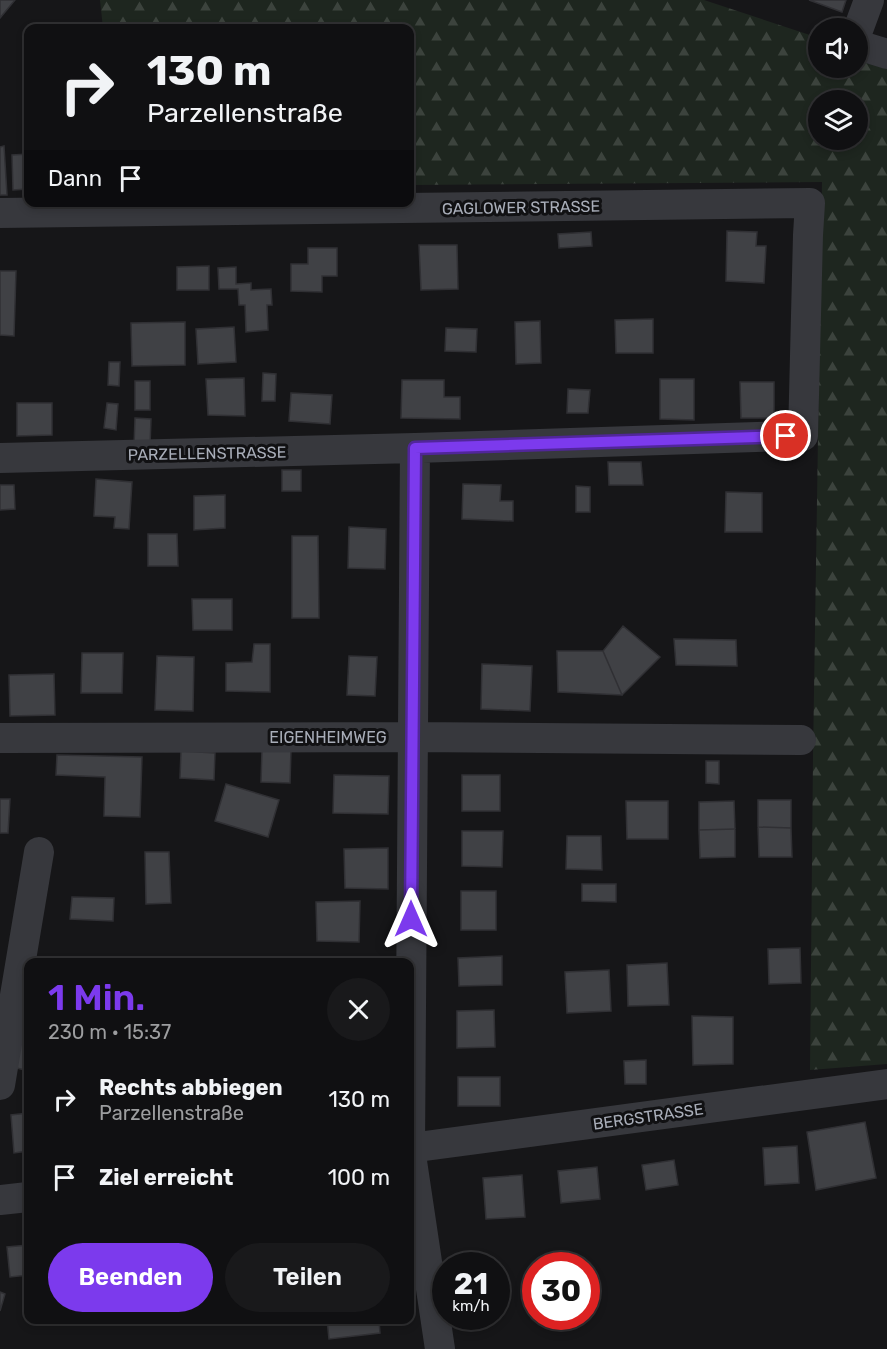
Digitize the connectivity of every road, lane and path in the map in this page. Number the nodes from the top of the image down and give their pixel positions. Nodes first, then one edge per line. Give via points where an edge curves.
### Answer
1 (869, 0) edge
2 (862, 18) edge
3 (868, 48) edge
4 (887, 54) edge
5 (0, 213) edge
6 (794, 436) joint
7 (415, 448) junction
8 (0, 458) edge
9 (412, 736) junction
10 (0, 738) edge
11 (801, 740) dead end
12 (39, 852) dead end
13 (411, 958) edge
14 (887, 1083) edge
15 (0, 1085) edge
16 (414, 1147) edge
17 (414, 1175) edge
18 (24, 1197) edge
19 (0, 1200) edge
20 (440, 1349) edge

1 - 2 street
3 - 4 street
5 - 6 street, GAGLOWER STRASSE via 810,203
6 - 7 street, PARZELLENSTRASSE
7 - 8 street, PARZELLENSTRASSE
7 - 9 street
9 - 10 street, EIGENHEIMWEG
9 - 11 street, EIGENHEIMWEG
9 - 13 street
12 - 15 street
14 - 16 street, BERGSTRASSE
17 - 20 street
18 - 19 street

